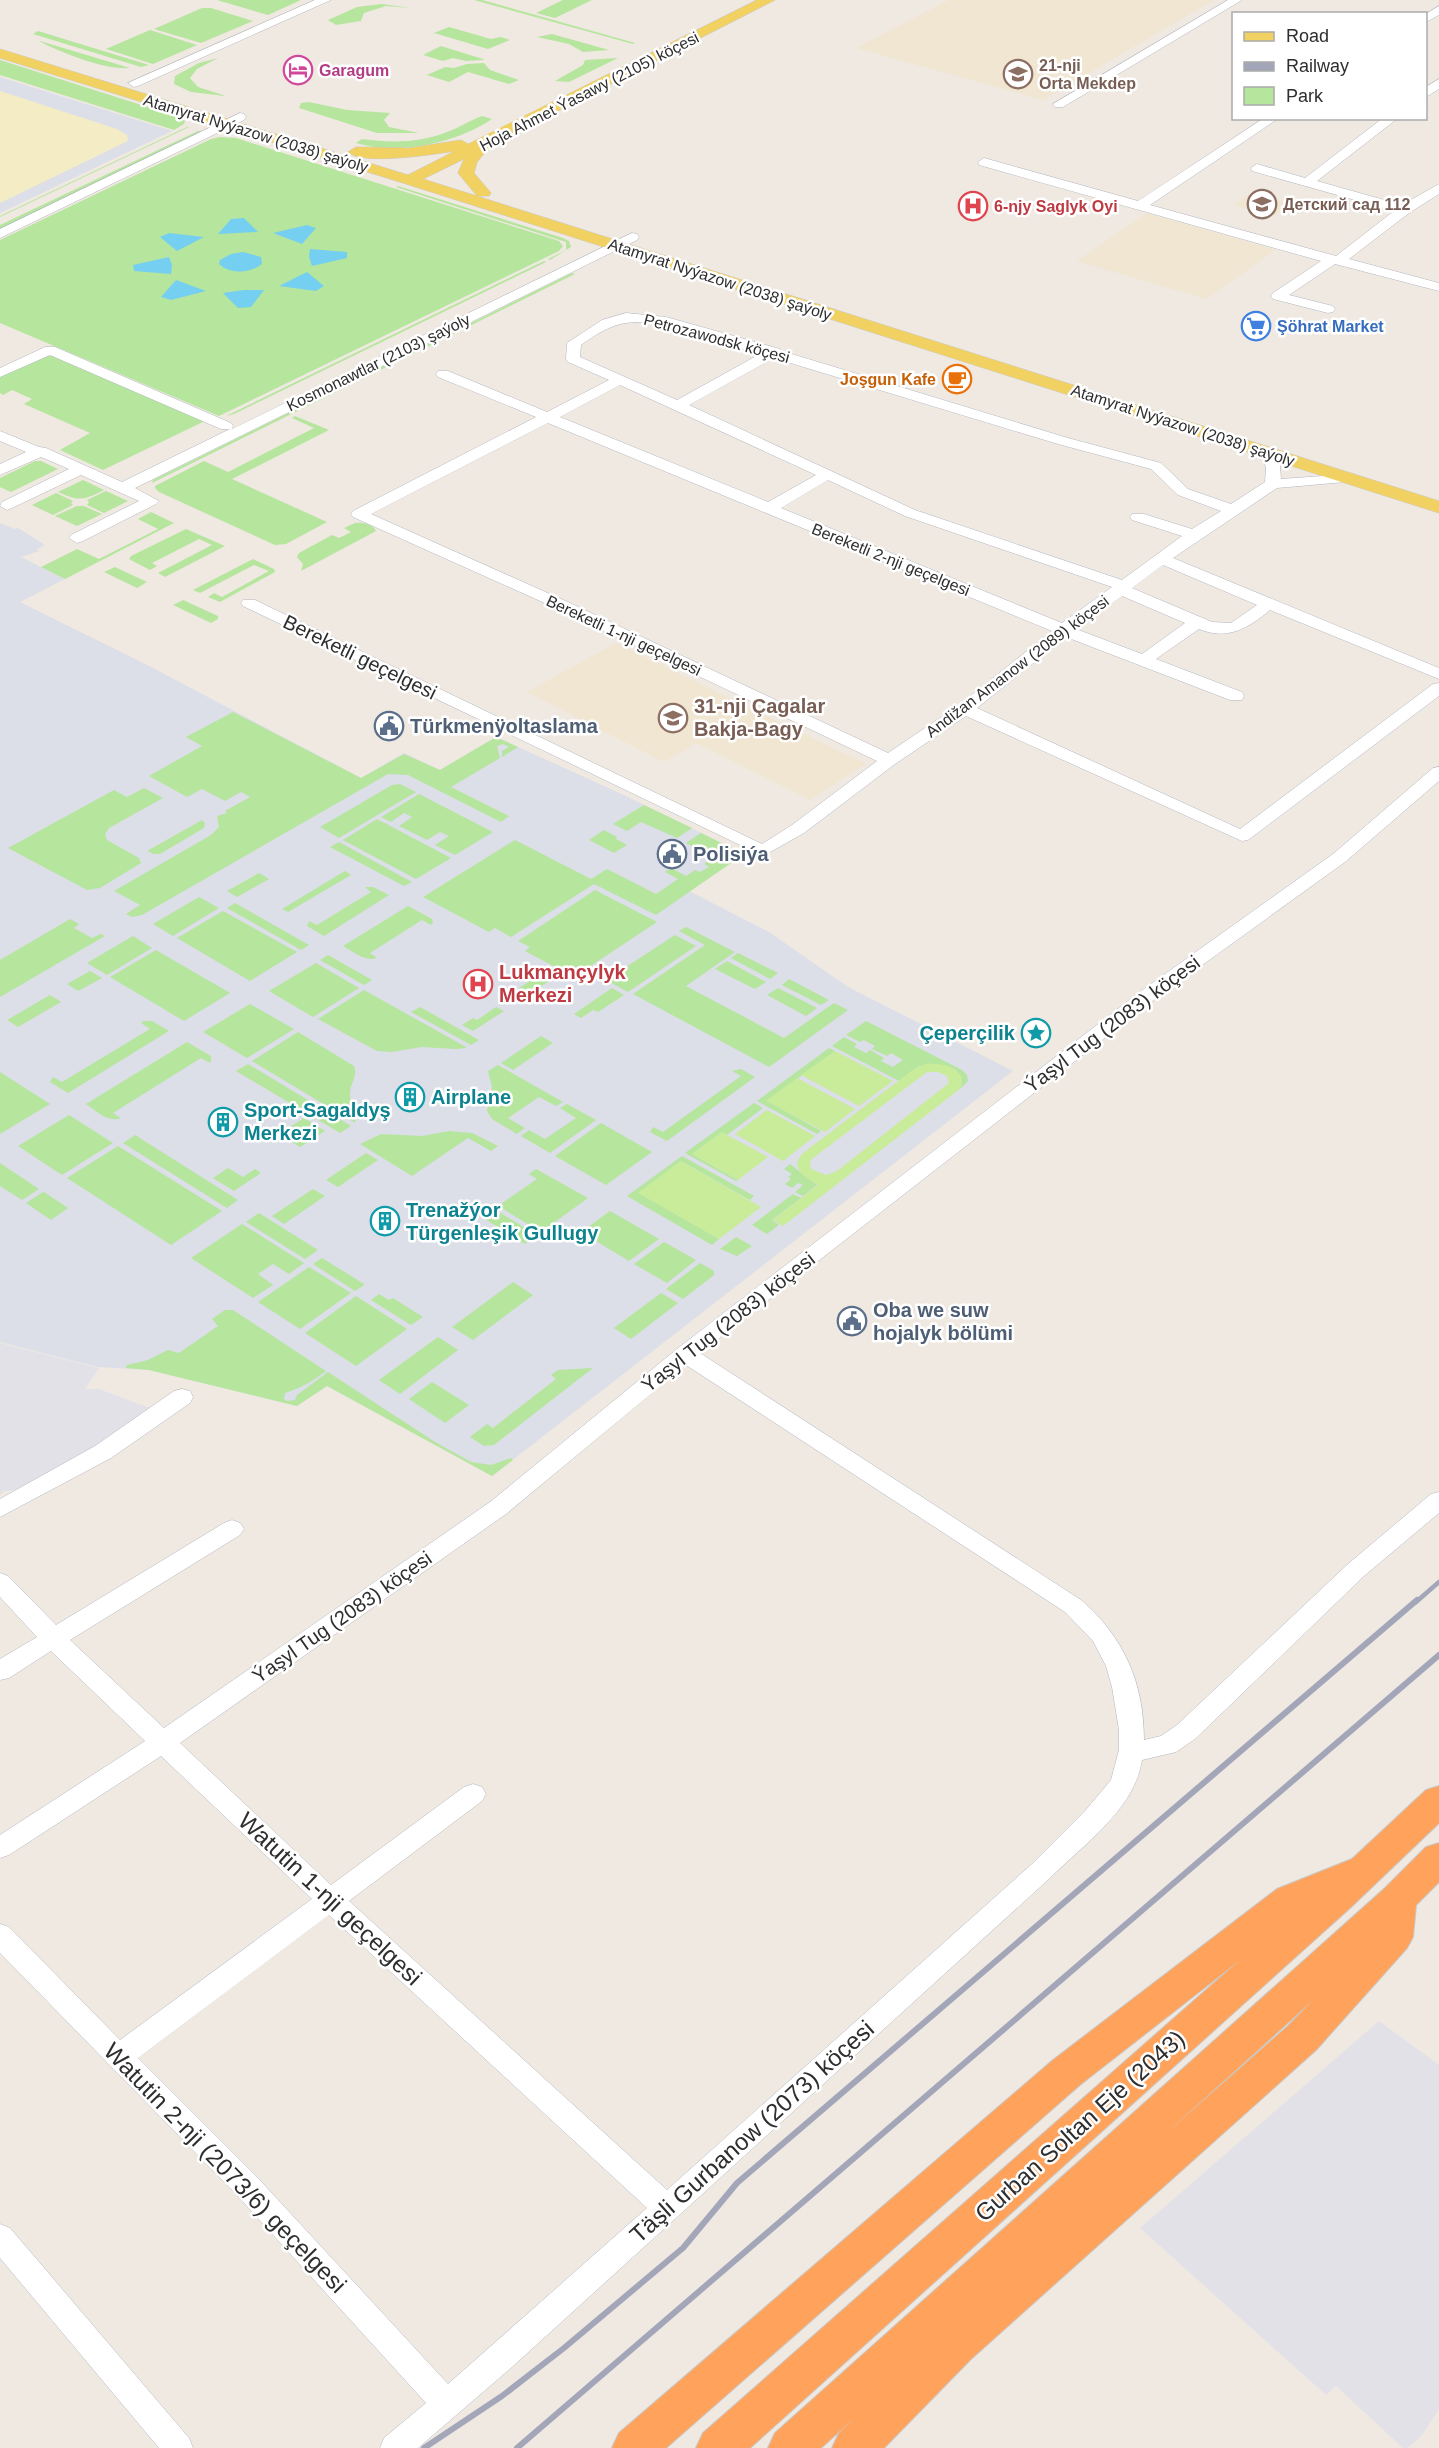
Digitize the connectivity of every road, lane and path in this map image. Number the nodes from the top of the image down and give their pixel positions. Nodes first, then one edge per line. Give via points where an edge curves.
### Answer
1 (325, 0) edge
2 (753, 0) edge
3 (768, 0) edge
4 (1236, 0) edge
5 (0, 42) edge
6 (0, 53) edge
7 (134, 83) junction
8 (1059, 104) dead end
9 (226, 118) junction
10 (1270, 120) edge
11 (1389, 120) edge
12 (486, 143) junction
13 (464, 144) junction
14 (356, 152) junction
15 (984, 162) dead end
16 (1257, 168) dead end
17 (410, 175) junction
18 (1308, 182) junction
19 (1439, 188) edge
20 (483, 193) junction
21 (1139, 206) junction
22 (1404, 210) junction
23 (0, 222) edge
24 (0, 234) edge
25 (617, 239) junction
26 (1336, 260) junction
27 (1439, 287) edge
28 (1328, 309) dead end
29 (775, 352) junction
30 (0, 373) edge
31 (443, 374) dead end
32 (620, 380) junction
33 (678, 405) junction
34 (547, 417) junction
35 (226, 426) junction
36 (0, 435) edge
37 (38, 452) junction
38 (1271, 453) junction
39 (82, 469) junction
40 (0, 470) edge
41 (828, 474) junction
42 (1345, 477) junction
43 (1273, 484) junction
44 (117, 485) junction
45 (1438, 494) edge
46 (7, 505) dead end
47 (769, 508) junction
48 (1234, 510) junction
49 (1138, 517) dead end
50 (1194, 535) junction
51 (77, 538) dead end
52 (1161, 559) junction
53 (1122, 588) junction
54 (249, 603) dead end
55 (1269, 603) junction
56 (1197, 622) junction
57 (1064, 630) junction
58 (1143, 661) junction
59 (1439, 674) edge
60 (1439, 688) edge
61 (1236, 696) dead end
62 (965, 709) junction
63 (889, 760) junction
64 (1439, 772) edge
65 (763, 851) joint
66 (685, 1354) junction
67 (182, 1398) dead end
68 (1439, 1500) edge
69 (0, 1509) edge
70 (232, 1529) dead end
71 (0, 1582) edge
72 (54, 1639) junction
73 (0, 1671) edge
74 (162, 1742) junction
75 (1131, 1752) junction
76 (473, 1794) dead end
77 (1439, 1800) edge
78 (0, 1848) edge
79 (1439, 1858) edge
80 (1370, 1866) junction
81 (331, 1900) junction
82 (1384, 1910) junction
83 (0, 1935) edge
84 (118, 2057) junction
85 (667, 2209) junction
86 (0, 2237) edge
87 (447, 2405) junction
88 (178, 2448) edge
89 (395, 2448) edge
90 (634, 2448) edge
91 (718, 2448) edge
92 (790, 2448) edge
93 (854, 2448) edge

1 - 7 street
2 - 13 main road, Hoja Ahmet Ýasawy (2105) köçesi
3 - 12 main road, Hoja Ahmet Ýasawy (2105) köçesi
4 - 8 street
5 - 7 main road, Atamyrat Nyýazow (2038) şaýoly
6 - 9 main road, Atamyrat Nyýazow (2038) şaýoly
7 - 9 main road, Atamyrat Nyýazow (2038) şaýoly
9 - 14 main road, Atamyrat Nyýazow (2038) şaýoly
9 - 17 main road, Atamyrat Nyýazow (2038) şaýoly
9 - 23 street
9 - 24 street
10 - 21 street
11 - 18 street
12 - 17 main road, Hoja Ahmet Ýasawy (2105) köçesi
12 - 20 main road via 470,161 466,173
13 - 14 main road via 388,155
13 - 17 main road, Hoja Ahmet Ýasawy (2105) köçesi
14 - 17 main road, Atamyrat Nyýazow (2038) şaýoly
15 - 21 street
16 - 18 street
17 - 20 main road, Atamyrat Nyýazow (2038) şaýoly
17 - 25 main road, Atamyrat Nyýazow (2038) şaýoly
18 - 22 street
19 - 22 street
20 - 25 main road, Atamyrat Nyýazow (2038) şaýoly
21 - 26 street
22 - 26 street
25 - 35 street, Kosmonawtlar (2103) şaýoly
25 - 38 main road, Atamyrat Nyýazow (2038) şaýoly
25 - 44 street, Kosmonawtlar (2103) şaýoly
25 - 45 main road, Atamyrat Nyýazow (2038) şaýoly
26 - 27 street
26 - 28 street via 1278,296
29 - 32 street, Petrozawodsk köçesi via 666,321 628,316 602,323 574,343 573,360
29 - 33 street
29 - 48 street, Petrozawodsk köçesi via 1156,466 1184,493
30 - 35 street via 50,350
31 - 34 street, Bereketli 2-nji geçelgesi
32 - 33 street, Petrozawodsk köçesi
32 - 34 street
33 - 41 street, Petrozawodsk köçesi
34 - 47 street, Bereketli 2-nji geçelgesi
34 - 63 street, Bereketli 1-nji geçelgesi via 359,514
35 - 44 street, Kosmonawtlar (2103) şaýoly
36 - 37 street
37 - 39 street
37 - 40 street
38 - 42 main road, Atamyrat Nyýazow (2038) şaýoly
38 - 43 street
39 - 44 street
39 - 46 street
41 - 47 street
41 - 53 street, Petrozawodsk köçesi via 910,513
42 - 43 street, Andižan Amanow (2089) köçesi
42 - 45 main road, Atamyrat Nyýazow (2038) şaýoly
43 - 48 street, Andižan Amanow (2089) köçesi
44 - 51 street via 152,501
47 - 57 street, Bereketli 2-nji geçelgesi
48 - 50 street, Andižan Amanow (2089) köçesi
49 - 50 street
50 - 52 street, Andižan Amanow (2089) köçesi
52 - 53 street, Andižan Amanow (2089) köçesi
52 - 55 street
53 - 56 street, Petrozawodsk köçesi
53 - 57 street, Andižan Amanow (2089) köçesi
54 - 65 street, Bereketli geçelgesi
55 - 56 street, Petrozawodsk köçesi via 1238,628 1209,627
55 - 59 street
56 - 58 street
57 - 58 street, Bereketli 2-nji geçelgesi
57 - 62 street, Andižan Amanow (2089) köçesi
58 - 61 street, Bereketli 2-nji geçelgesi
60 - 62 street via 1242,836
62 - 63 street, Andižan Amanow (2089) köçesi
63 - 65 street, Andižan Amanow (2089) köçesi
64 - 66 street, Ýaşyl Tug (2083) köçesi via 1339,858 1144,998
66 - 74 street, Ýaşyl Tug (2083) köçesi via 498,1508
66 - 75 street, Täşli Gurbanow (2073) köçesi via 1073,1606 1103,1635 1116,1661 1131,1721
67 - 69 street via 103,1452
68 - 75 street via 1356,1570 1186,1732 1167,1745
70 - 72 street
71 - 72 street, Watutin 1-nji geçelgesi
72 - 73 street
72 - 74 street, Watutin 1-nji geçelgesi
74 - 78 street, Ýaşyl Tug (2083) köçesi
74 - 81 street, Watutin 1-nji geçelgesi
75 - 85 street, Täşli Gurbanow (2073) köçesi via 1123,1782 1041,1871
76 - 81 street
77 - 80 highway, Gurban Soltan Eje (2043)
79 - 82 highway, Gurban Soltan Eje (2043)
80 - 90 highway via 1290,1900 1067,2072
80 - 91 highway, Gurban Soltan Eje (2043)
81 - 84 street
81 - 85 street, Watutin 1-nji geçelgesi
82 - 92 highway, Gurban Soltan Eje (2043)
82 - 93 highway via 1394,1937 1302,2038 956,2345
83 - 84 street, Watutin 2-nji (2073/6) geçelgesi
84 - 87 street, Watutin 2-nji (2073/6) geçelgesi via 245,2184
85 - 87 street, Täşli Gurbanow (2073) köçesi
86 - 88 street
87 - 89 street, Täşli Gurbanow (2073) köçesi

